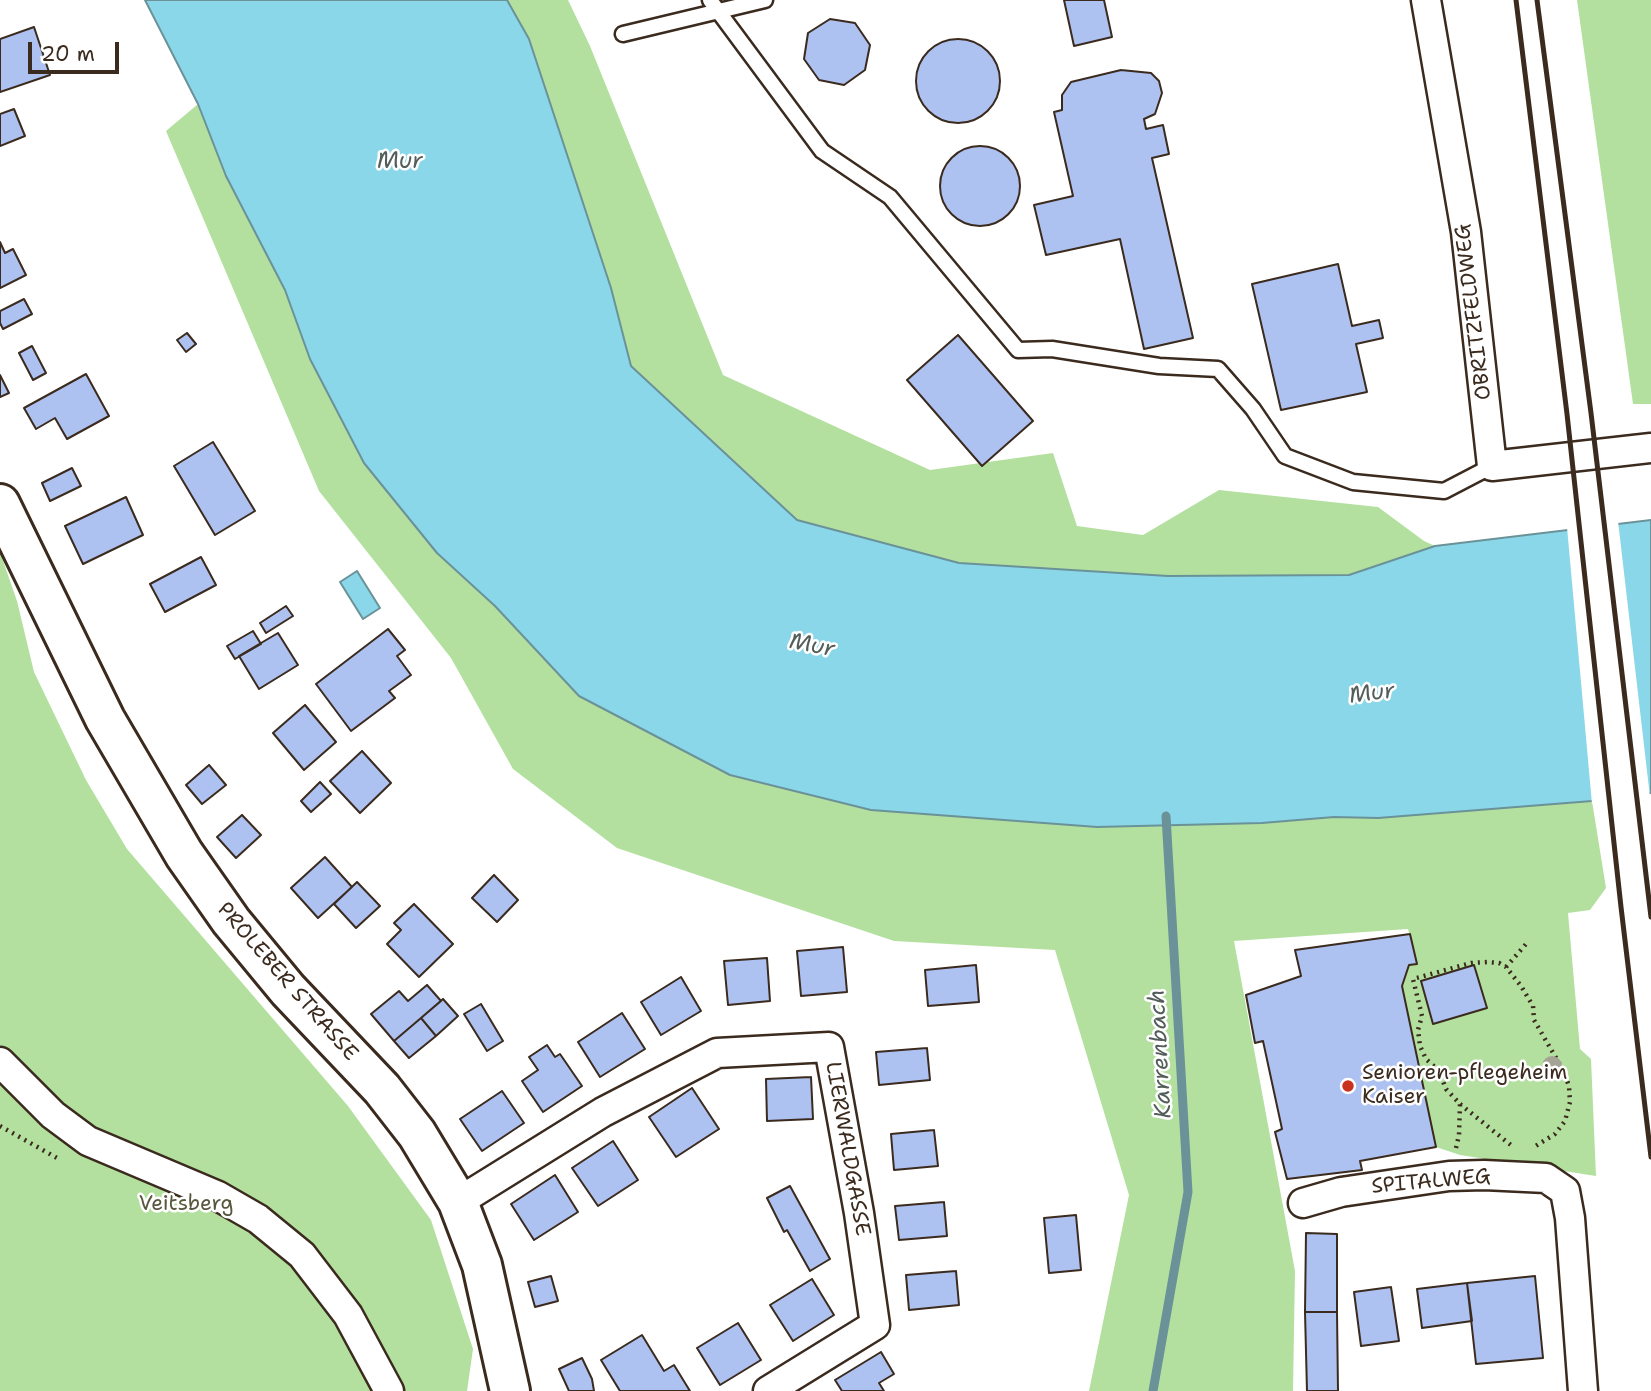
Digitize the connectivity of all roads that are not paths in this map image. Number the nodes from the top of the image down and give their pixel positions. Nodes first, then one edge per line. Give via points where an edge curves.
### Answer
1 (765, 0) edge
2 (1424, 2) edge
3 (713, 6) edge
4 (623, 34) dead end
5 (1651, 448) edge
6 (1492, 466) junction
7 (0, 504) edge
8 (0, 1062) edge
9 (458, 1202) junction
10 (1303, 1203) dead end
11 (389, 1391) edge
12 (510, 1391) edge
13 (768, 1391) edge
14 (1583, 1391) edge

1 - 3 lane
2 - 6 street, OBRITZFELDWEG via 1466,232
3 - 4 lane
3 - 6 lane via 822,150 890,197 1018,350 1052,349 1158,366 1219,369 1285,456 1353,482 1444,491
5 - 6 street
7 - 9 main road, PROLEBER STRASSE via 105,719 184,854 288,990 382,1089 417,1134
8 - 11 street via 53,1115 88,1141 218,1196 258,1219 302,1255 348,1315
9 - 12 main road, PROLEBER STRASSE via 482,1265
9 - 13 street, LIERWALDGASSE via 603,1112 717,1053 829,1047 875,1325
10 - 14 street, SPITALWEG via 1340,1192 1449,1176 1546,1178 1565,1191 1570,1218

